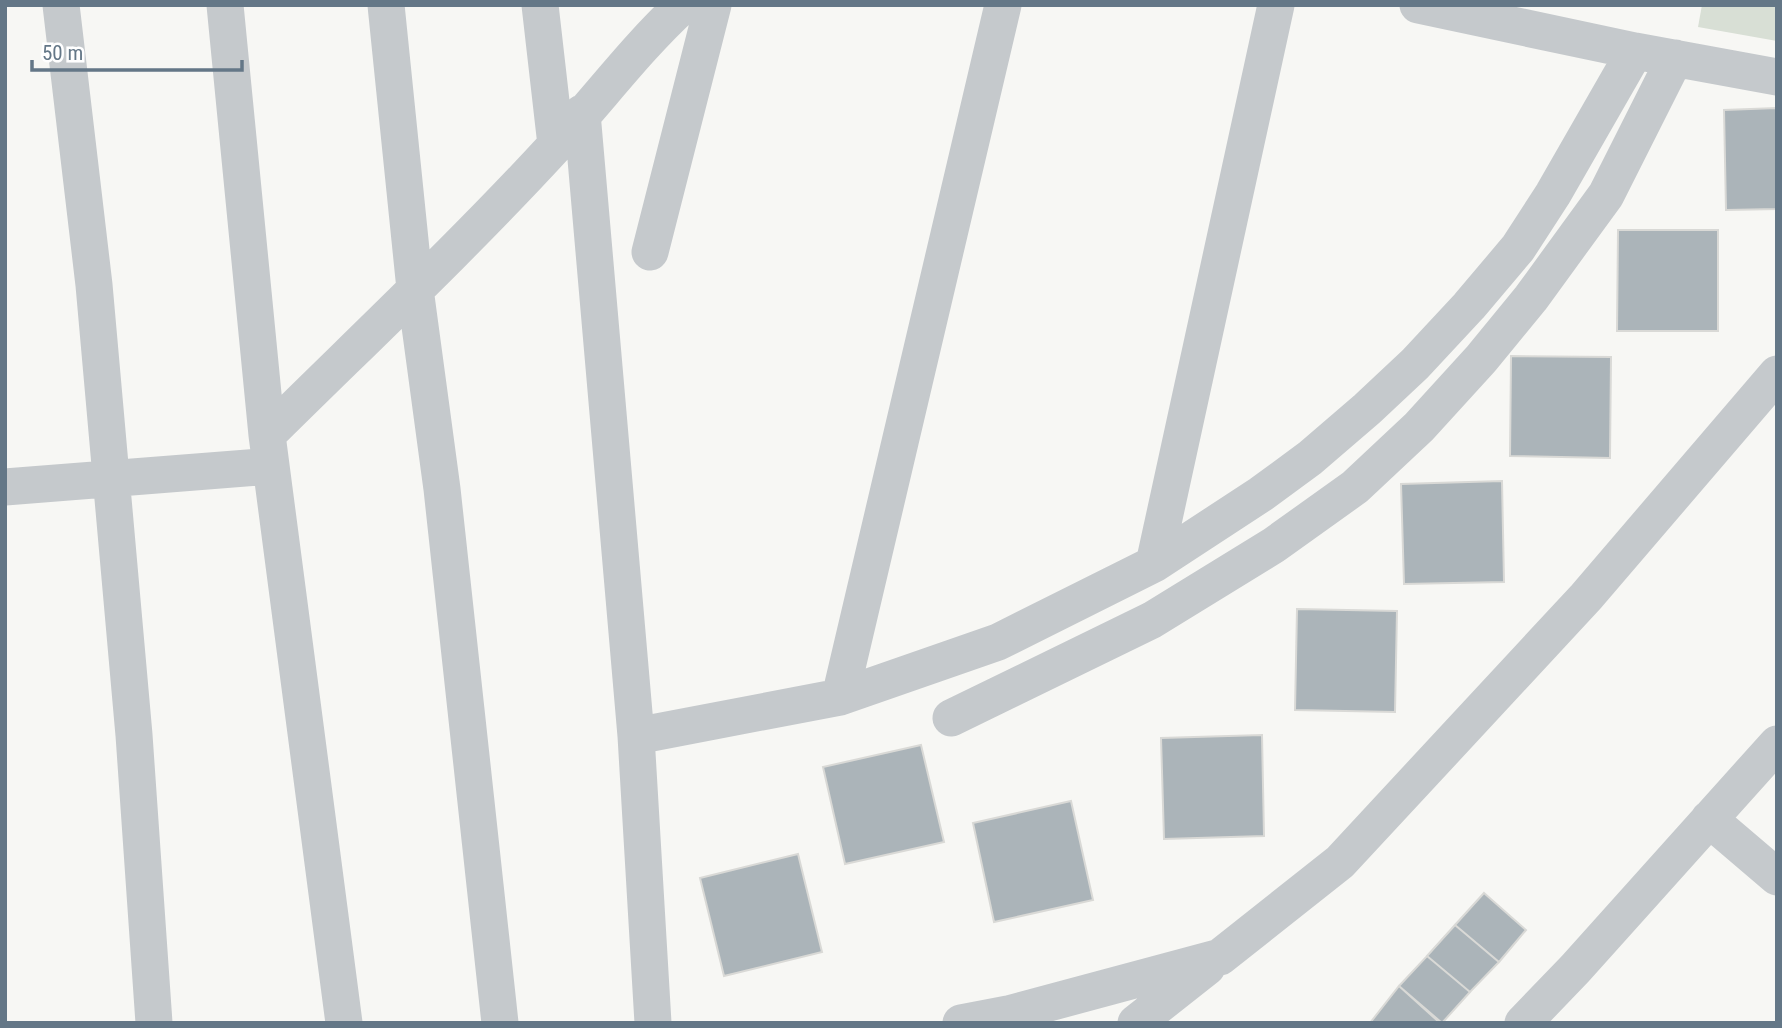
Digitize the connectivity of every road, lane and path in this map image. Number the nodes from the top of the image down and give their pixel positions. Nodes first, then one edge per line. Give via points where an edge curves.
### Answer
1 (61, 5) edge
2 (225, 5) edge
3 (386, 5) edge
4 (540, 5) edge
5 (683, 5) edge
6 (713, 5) edge
7 (1003, 5) edge
8 (1276, 5) edge
9 (1418, 5) edge
10 (1635, 51) junction
11 (1675, 58) junction
12 (1777, 77) edge
13 (582, 113) junction
14 (555, 145) junction
15 (650, 252) dead end
16 (415, 289) junction
17 (1777, 374) edge
18 (269, 451) junction
19 (111, 478) junction
20 (5, 487) edge
21 (1154, 564) junction
22 (840, 697) junction
23 (951, 718) dead end
24 (636, 736) junction
25 (1777, 744) edge
26 (1709, 819) junction
27 (1777, 877) edge
28 (1220, 957) junction
29 (154, 1023) edge
30 (344, 1023) edge
31 (500, 1023) edge
32 (653, 1023) edge
33 (961, 1023) edge
34 (1136, 1023) edge
35 (1523, 1023) edge

1 - 19 street
2 - 18 street
3 - 16 street
4 - 14 street
5 - 13 street
6 - 15 street
7 - 22 street
8 - 21 street
9 - 10 street
10 - 11 street
10 - 21 street via 1518,248 1415,364 1310,458
11 - 12 street
11 - 23 street via 1606,195 1531,298 1419,427 1355,487 1274,545 1152,620
13 - 14 street
13 - 24 street
14 - 16 street
16 - 18 street
16 - 31 street via 442,489
17 - 28 street via 1586,597 1340,862
18 - 19 street
18 - 30 street
19 - 20 street
19 - 29 street
21 - 22 street via 998,642
22 - 24 street
24 - 32 street
25 - 26 street
26 - 27 street
26 - 35 street
28 - 33 street
28 - 34 street

